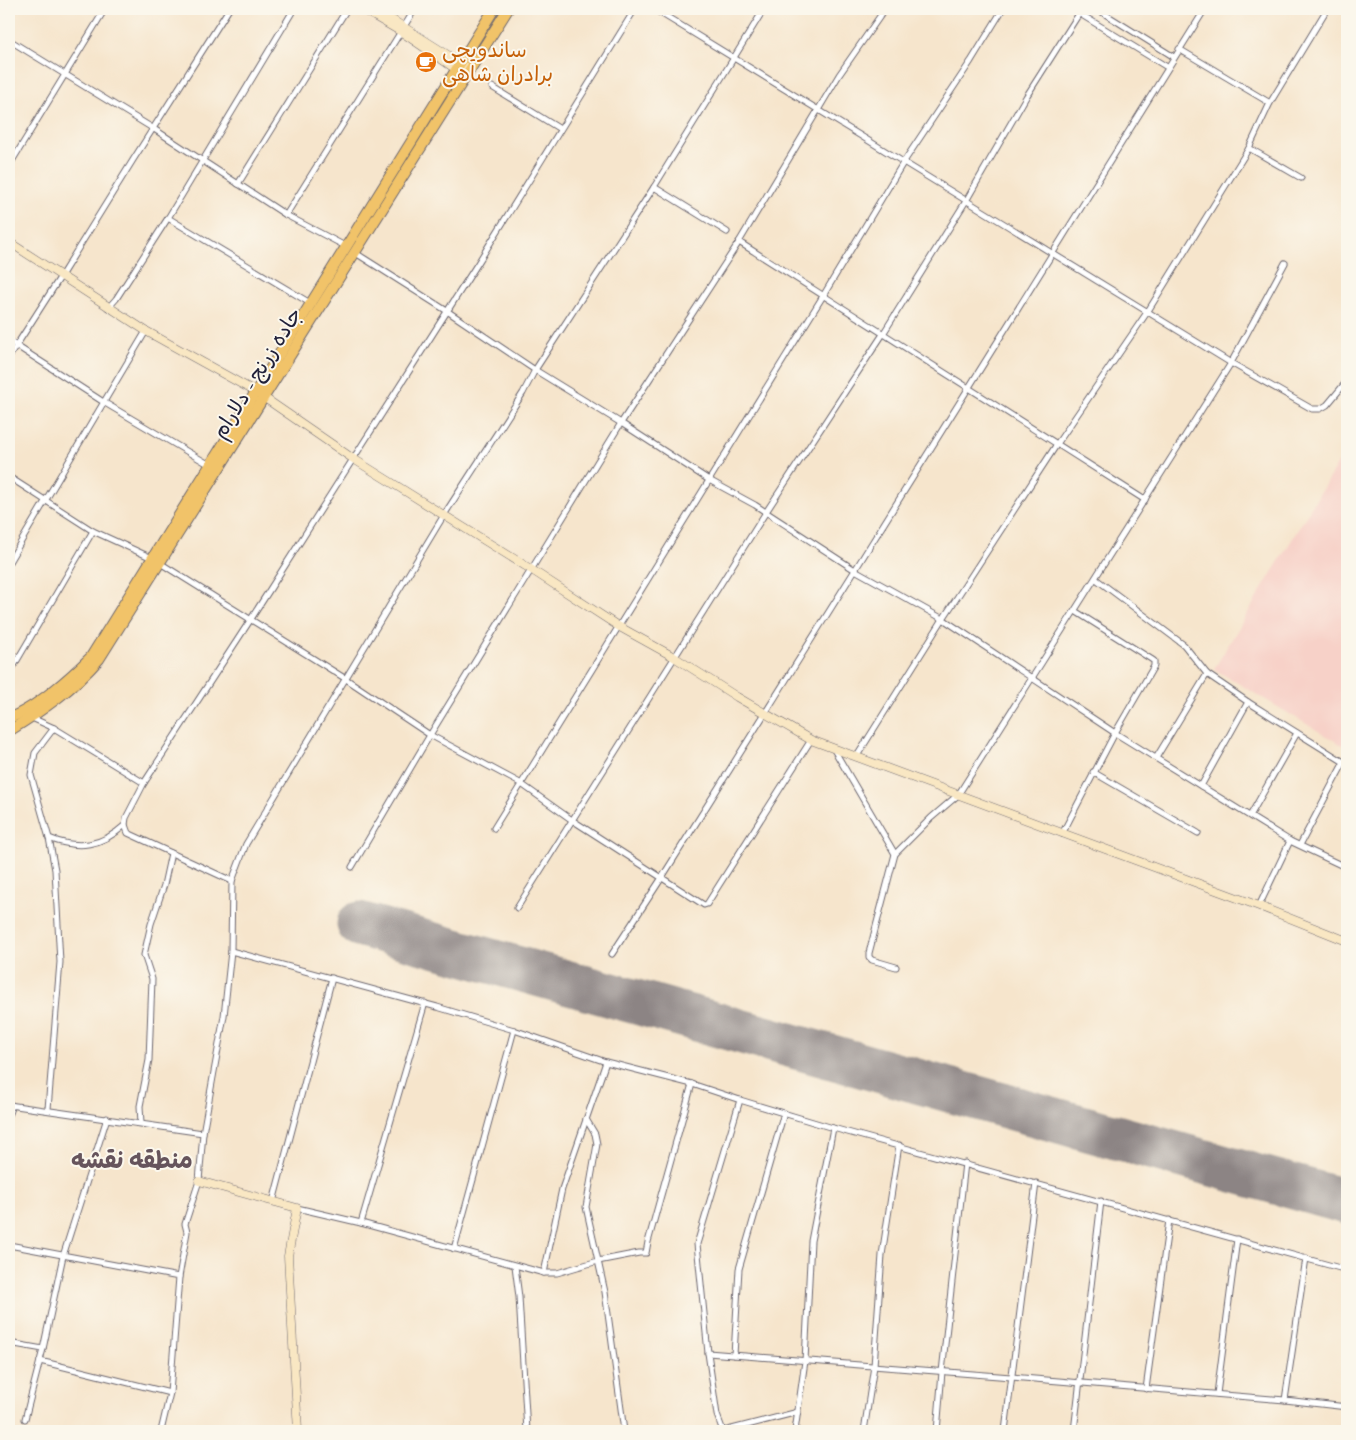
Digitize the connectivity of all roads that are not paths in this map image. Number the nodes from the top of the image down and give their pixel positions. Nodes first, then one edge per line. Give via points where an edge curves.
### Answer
1 (105, 9) edge
2 (229, 9) edge
3 (294, 9) edge
4 (347, 9) edge
5 (362, 9) edge
6 (375, 9) edge
7 (415, 9) edge
8 (494, 9) edge
9 (508, 9) edge
10 (636, 9) edge
11 (654, 9) edge
12 (764, 9) edge
13 (885, 9) edge
14 (1003, 9) edge
15 (1072, 9) edge
16 (1096, 9) edge
17 (1204, 9) edge
18 (1327, 9) edge
19 (1081, 11) edge
20 (402, 29) junction
21 (9, 40) edge
22 (1179, 49) junction
23 (1174, 57) junction
24 (734, 58) junction
25 (458, 67) junction
26 (1168, 67) junction
27 (468, 72) junction
28 (66, 74) junction
29 (492, 86) dead end
30 (1270, 103) junction
31 (819, 110) junction
32 (560, 128) junction
33 (154, 129) junction
34 (1250, 148) junction
35 (202, 160) junction
36 (903, 162) junction
37 (9, 166) edge
38 (1301, 178) dead end
39 (238, 184) junction
40 (654, 187) junction
41 (966, 201) junction
42 (286, 215) junction
43 (168, 218) junction
44 (727, 232) dead end
45 (9, 242) edge
46 (739, 242) junction
47 (346, 247) junction
48 (355, 253) junction
49 (1052, 254) junction
50 (1285, 263) dead end
51 (61, 276) junction
52 (823, 296) junction
53 (310, 303) junction
54 (108, 308) junction
55 (447, 311) junction
56 (1148, 311) junction
57 (146, 331) junction
58 (883, 334) junction
59 (9, 340) edge
60 (16, 345) junction
61 (9, 357) edge
62 (1231, 363) junction
63 (535, 370) junction
64 (1347, 381) edge
65 (969, 388) junction
66 (260, 395) junction
67 (105, 403) junction
68 (621, 423) junction
69 (1057, 444) junction
70 (352, 458) junction
71 (210, 466) junction
72 (9, 477) edge
73 (709, 480) junction
74 (45, 499) junction
75 (1146, 500) junction
76 (766, 512) junction
77 (444, 515) junction
78 (93, 531) junction
79 (156, 560) junction
80 (9, 562) edge
81 (532, 570) junction
82 (855, 570) junction
83 (1096, 578) junction
84 (1075, 611) junction
85 (251, 619) junction
86 (943, 619) junction
87 (618, 626) junction
88 (674, 657) junction
89 (9, 674) edge
90 (1206, 674) junction
91 (1032, 678) junction
92 (346, 679) junction
93 (1248, 702) junction
94 (765, 713) junction
95 (9, 718) edge
96 (32, 718) junction
97 (54, 728) junction
98 (9, 731) edge
99 (1114, 733) junction
100 (1297, 733) junction
101 (430, 734) junction
102 (811, 740) junction
103 (833, 747) junction
104 (857, 756) junction
105 (1156, 758) junction
106 (1346, 763) edge
107 (1093, 772) junction
108 (144, 783) junction
109 (520, 784) junction
110 (1201, 786) junction
111 (958, 796) junction
112 (1250, 816) junction
113 (572, 820) junction
114 (125, 824) junction
115 (494, 828) dead end
116 (1198, 833) dead end
117 (1062, 834) junction
118 (49, 838) junction
119 (1290, 841) junction
120 (1300, 845) junction
121 (171, 853) junction
122 (895, 854) junction
123 (1343, 866) dead end
124 (352, 868) dead end
125 (661, 878) junction
126 (232, 881) junction
127 (1260, 906) junction
128 (517, 908) dead end
129 (1347, 941) edge
130 (231, 951) junction
131 (612, 954) dead end
132 (896, 967) dead end
133 (332, 978) junction
134 (425, 1003) junction
135 (514, 1030) junction
136 (606, 1062) junction
137 (692, 1084) junction
138 (740, 1100) junction
139 (11, 1105) edge
140 (48, 1109) junction
141 (9, 1113) edge
142 (784, 1113) junction
143 (108, 1118) junction
144 (586, 1119) junction
145 (141, 1123) junction
146 (833, 1128) junction
147 (203, 1132) junction
148 (899, 1145) junction
149 (966, 1163) junction
150 (200, 1181) junction
151 (1036, 1183) junction
152 (1102, 1201) junction
153 (273, 1202) junction
154 (298, 1208) junction
155 (1169, 1220) junction
156 (361, 1223) junction
157 (1237, 1239) junction
158 (9, 1246) edge
159 (454, 1249) junction
160 (63, 1256) junction
161 (1306, 1258) junction
162 (598, 1261) junction
163 (515, 1266) junction
164 (1347, 1270) edge
165 (544, 1273) junction
166 (180, 1277) junction
167 (9, 1343) edge
168 (43, 1349) junction
169 (708, 1353) junction
170 (734, 1355) junction
171 (40, 1361) junction
172 (805, 1361) junction
173 (874, 1366) junction
174 (942, 1372) junction
175 (1011, 1377) junction
176 (1079, 1383) junction
177 (1146, 1389) junction
178 (170, 1393) junction
179 (1217, 1394) junction
180 (1285, 1400) junction
181 (1347, 1407) edge
182 (798, 1412) junction
183 (25, 1420) dead end
184 (740, 1429) edge
185 (161, 1431) edge
186 (298, 1431) edge
187 (527, 1431) edge
188 (624, 1431) edge
189 (723, 1431) edge
190 (795, 1431) edge
191 (864, 1431) edge
192 (937, 1431) edge
193 (1005, 1431) edge
194 (1074, 1431) edge

1 - 28 street
2 - 33 street
3 - 35 street
4 - 39 street
5 - 20 street
6 - 20 street
7 - 20 street
8 - 25 highway, جاده زرنج - دلارام
9 - 27 highway, جاده زرنج - دلارام
10 - 32 street
11 - 24 street
12 - 24 street
13 - 31 street
14 - 36 street
15 - 19 street
16 - 23 street
17 - 22 street
18 - 30 street
19 - 26 street
19 - 41 street via 1026,97
20 - 25 street
20 - 42 street
21 - 28 street
22 - 23 street
22 - 30 street
23 - 26 street
24 - 31 street
24 - 40 street
25 - 27 street
25 - 47 highway, جاده زرنج - دلارام
26 - 49 street
27 - 48 highway, جاده زرنج - دلارام
28 - 33 street
28 - 37 street
29 - 32 street
30 - 34 street
31 - 36 street
31 - 46 street
32 - 55 street
33 - 35 street
33 - 51 street
34 - 38 street
34 - 56 street
35 - 39 street
35 - 43 street
36 - 41 street
36 - 52 street
39 - 42 street
40 - 44 street
40 - 63 street
41 - 49 street
41 - 58 street
42 - 47 street
43 - 53 street
43 - 54 street
45 - 51 street
46 - 52 street
46 - 68 street
47 - 48 street
47 - 53 highway, جاده زرنج - دلارام
48 - 55 street
48 - 66 highway, جاده زرنج - دلارام
49 - 56 street
49 - 65 street
50 - 62 street
51 - 54 street
51 - 60 street
52 - 58 street
52 - 73 street
53 - 66 highway, جاده زرنج - دلارام
54 - 57 street
55 - 63 street
55 - 70 street
56 - 62 street
56 - 69 street
57 - 66 street
57 - 67 street
58 - 65 street
58 - 76 street
59 - 60 street
60 - 61 street
60 - 67 street
62 - 64 street via 1312,408 1320,409 1327,405
62 - 75 street
63 - 68 street
63 - 77 street
65 - 69 street
65 - 82 street
66 - 70 street
66 - 71 highway, جاده زرنج - دلارام
66 - 79 highway, جاده زرنج - دلارام
67 - 71 street
67 - 74 street
68 - 73 street
68 - 81 street
69 - 75 street
69 - 86 street
70 - 77 street
70 - 85 street
71 - 79 highway, جاده زرنج - دلارام
72 - 74 street
73 - 76 street
73 - 87 street
74 - 78 street
74 - 80 street
75 - 83 street
76 - 82 street
76 - 88 street
77 - 81 street
77 - 92 street
78 - 79 street
78 - 89 street
79 - 85 street
79 - 95 highway, جاده زرنج - دلارام via 91,657 44,697
79 - 96 highway, جاده زرنج - دلارام via 99,659 77,684
81 - 87 street
81 - 101 street
82 - 86 street
82 - 94 street
83 - 84 street
83 - 90 street via 1184,644
84 - 91 street
84 - 99 street via 1154,661
85 - 92 street
85 - 108 street
86 - 91 street
86 - 104 street
87 - 88 street
87 - 109 street
88 - 94 street
88 - 113 street
90 - 93 street
90 - 105 street
91 - 99 street
91 - 111 street
92 - 101 street
92 - 126 street via 246,844
93 - 100 street
93 - 110 street
94 - 102 street
94 - 125 street
96 - 97 street
96 - 98 highway, جاده زرنج - دلارام
97 - 108 street
97 - 118 street via 35,753 31,775
99 - 105 street
99 - 107 street
100 - 106 street
100 - 112 street
101 - 109 street
101 - 124 street
102 - 103 street
102 - 125 street via 705,906
103 - 104 street
103 - 122 street
104 - 111 street
105 - 110 street
106 - 120 street
107 - 116 street
107 - 117 street
108 - 114 street
109 - 113 street
109 - 115 street
110 - 112 street
111 - 117 street
111 - 122 street
112 - 119 street
113 - 125 street
113 - 128 street
114 - 118 street via 113,835 83,845
114 - 121 street via 128,833
117 - 127 street
118 - 140 street via 56,870 60,962
119 - 120 street
119 - 127 street
120 - 123 street
121 - 126 street
121 - 145 street via 144,956 152,979 149,1060 140,1106
122 - 132 street via 869,957
125 - 131 street
126 - 130 street
127 - 129 street
130 - 133 street
130 - 147 street via 224,1016
133 - 134 street
133 - 153 street
134 - 135 street
134 - 156 street
135 - 136 street
135 - 159 street
136 - 137 street
136 - 144 street
137 - 138 street
137 - 162 street via 646,1253
138 - 142 street
138 - 169 street via 697,1244
139 - 140 street
139 - 141 street
140 - 143 street
142 - 146 street
142 - 170 street via 739,1269
143 - 145 street
143 - 160 street
144 - 162 street via 597,1144 586,1207
144 - 165 street via 562,1189
145 - 147 street
146 - 148 street
146 - 172 street via 811,1241
147 - 150 street
148 - 149 street
148 - 173 street via 882,1255
149 - 151 street
149 - 174 street
150 - 153 street
150 - 166 street via 185,1224 187,1232
151 - 152 street
151 - 175 street
152 - 155 street
152 - 176 street
153 - 154 street
154 - 156 street
154 - 186 street via 288,1256
155 - 157 street
155 - 177 street
156 - 159 street
157 - 161 street
157 - 179 street
158 - 160 street
159 - 163 street
160 - 166 street
160 - 168 street
161 - 164 street
161 - 180 street
162 - 165 street via 558,1273
162 - 188 street
163 - 165 street
163 - 187 street
166 - 178 street
167 - 168 street
168 - 171 street
169 - 170 street
169 - 189 street via 716,1415
170 - 172 street
171 - 178 street
171 - 183 street
172 - 173 street
172 - 182 street
173 - 174 street
173 - 191 street
174 - 175 street
174 - 192 street
175 - 176 street
175 - 193 street
176 - 177 street
176 - 194 street
177 - 179 street
178 - 185 street
179 - 180 street
180 - 181 street
182 - 184 street
182 - 190 street
184 - 189 street

